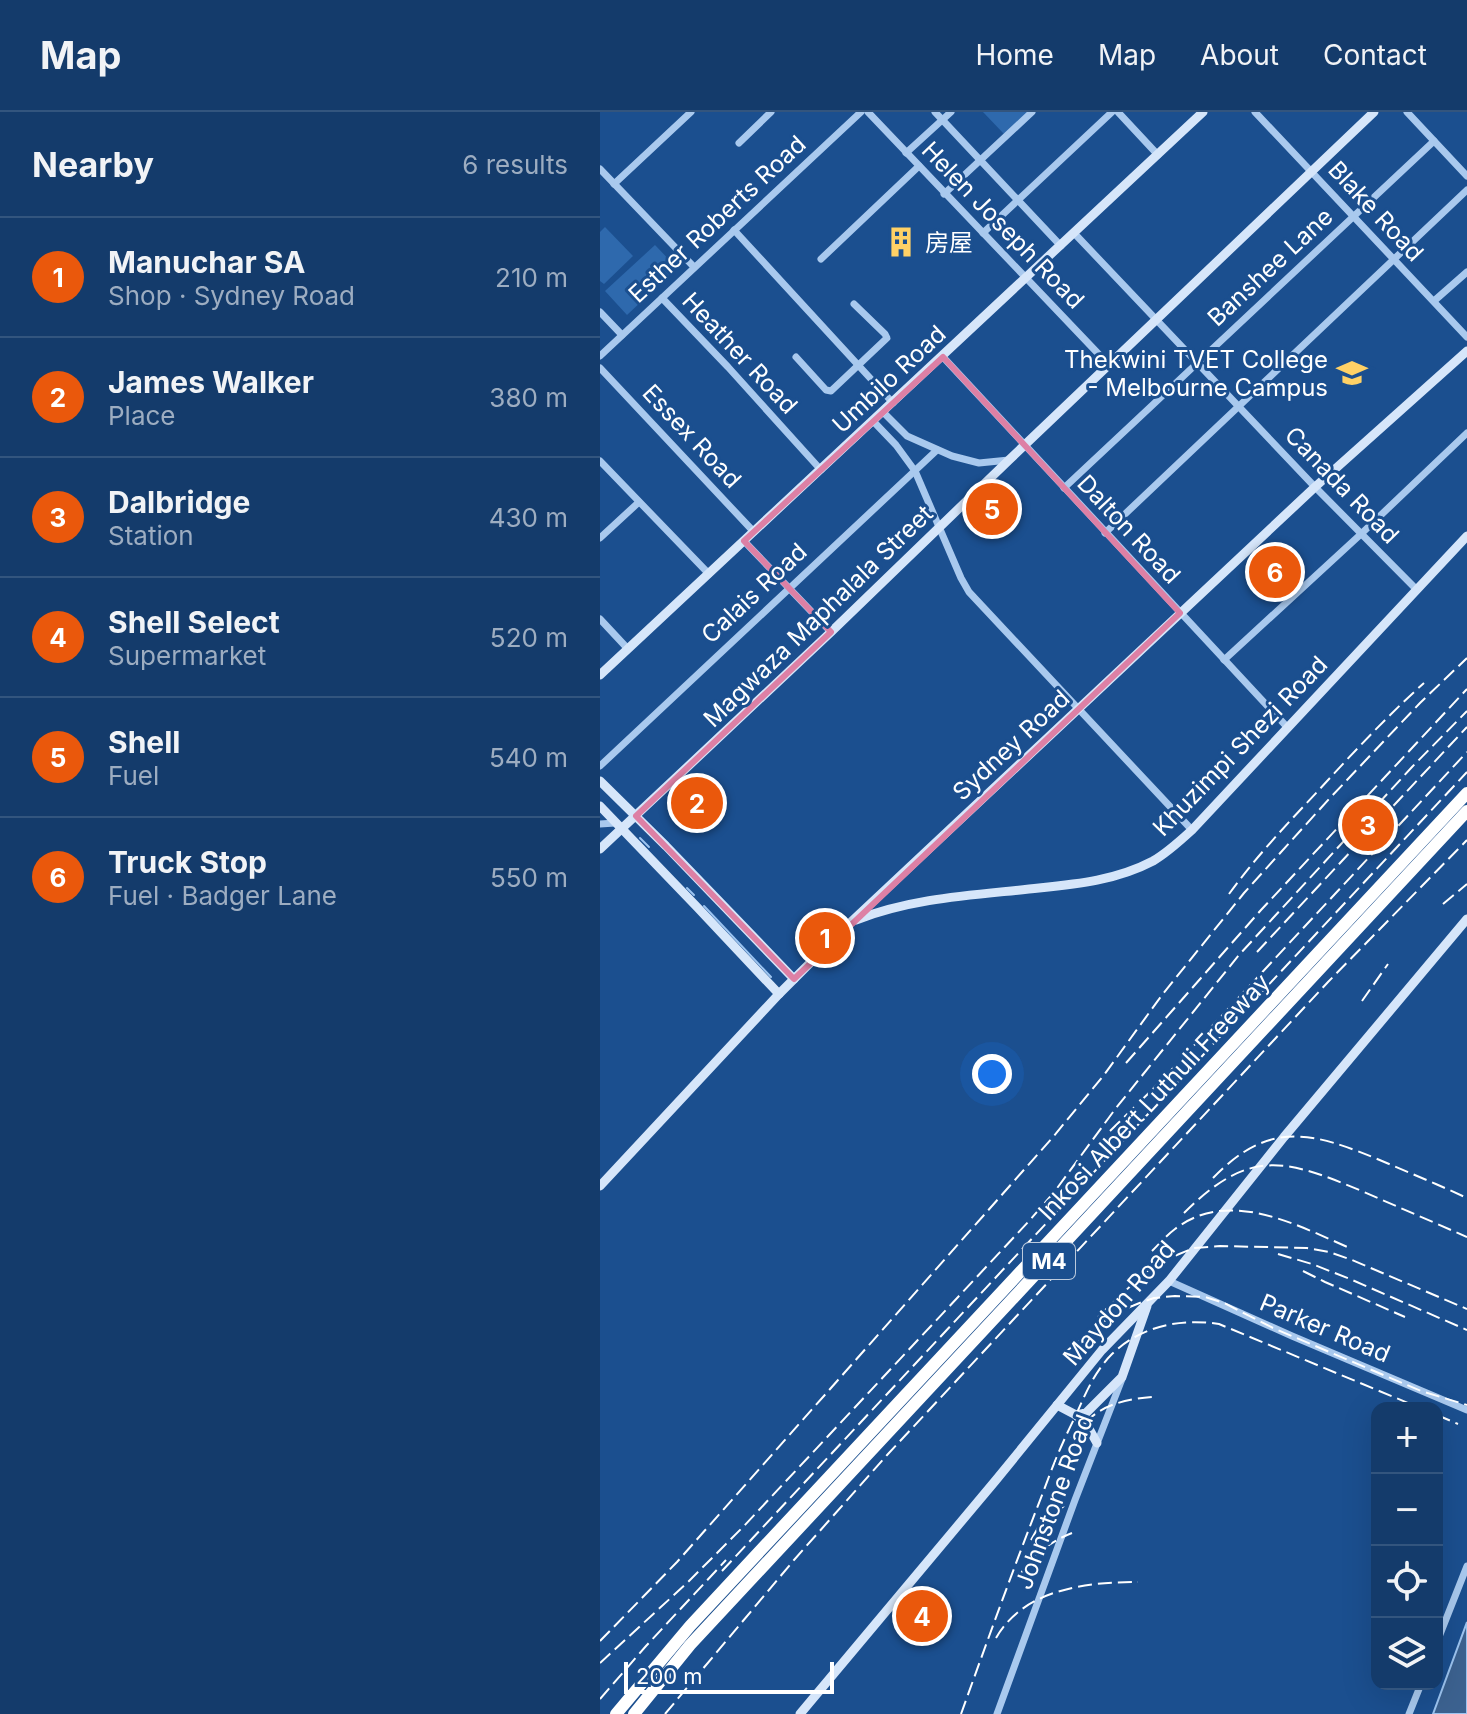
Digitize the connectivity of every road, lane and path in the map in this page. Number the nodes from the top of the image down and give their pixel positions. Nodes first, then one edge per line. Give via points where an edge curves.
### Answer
1 (691, 112) edge
2 (771, 112) edge
3 (861, 112) edge
4 (868, 112) edge
5 (935, 112) edge
6 (951, 112) edge
7 (1032, 112) edge
8 (1112, 112) edge
9 (1118, 112) edge
10 (1203, 112) edge
11 (1255, 112) edge
12 (1374, 112) edge
13 (1407, 112) edge
14 (1191, 116) edge
15 (942, 119) junction
16 (1434, 141) junction
17 (739, 143) dead end
18 (906, 153) junction
19 (1158, 155) junction
20 (981, 159) junction
21 (919, 166) junction
22 (600, 169) edge
23 (1311, 171) junction
24 (1467, 176) edge
25 (614, 184) junction
26 (1467, 190) edge
27 (944, 194) junction
28 (1019, 200) junction
29 (1353, 216) junction
30 (734, 230) junction
31 (983, 233) junction
32 (1074, 233) junction
33 (1061, 246) junction
34 (821, 259) dead end
35 (1394, 259) junction
36 (694, 267) junction
37 (1467, 272) edge
38 (1027, 279) junction
39 (662, 298) junction
40 (1434, 301) junction
41 (854, 304) dead end
42 (600, 312) edge
43 (1156, 319) junction
44 (622, 335) junction
45 (1467, 337) edge
46 (1467, 351) edge
47 (600, 356) edge
48 (796, 357) dead end
49 (943, 357) junction
50 (1197, 364) junction
51 (858, 365) junction
52 (1109, 365) junction
53 (600, 368) edge
54 (893, 403) junction
55 (1238, 406) junction
56 (883, 412) junction
57 (873, 421) junction
58 (1467, 433) edge
59 (1025, 444) junction
60 (937, 450) junction
61 (1009, 460) junction
62 (600, 461) edge
63 (821, 470) junction
64 (915, 471) junction
65 (1315, 487) junction
66 (1064, 488) junction
67 (639, 502) junction
68 (940, 528) junction
69 (754, 532) junction
70 (1105, 533) junction
71 (1361, 534) junction
72 (1467, 536) edge
73 (600, 538) edge
74 (744, 541) junction
75 (709, 574) junction
76 (789, 588) junction
77 (1417, 590) junction
78 (1180, 613) junction
79 (600, 619) edge
80 (831, 632) junction
81 (628, 649) junction
82 (1224, 660) junction
83 (600, 675) edge
84 (1077, 710) junction
85 (1288, 728) junction
86 (600, 766) edge
87 (600, 781) edge
88 (1467, 793) edge
89 (600, 807) edge
90 (1467, 811) edge
91 (636, 816) junction
92 (600, 824) edge
93 (618, 826) junction
94 (1192, 830) junction
95 (600, 849) edge
96 (711, 894) junction
97 (697, 907) junction
98 (1467, 919) edge
99 (851, 922) junction
100 (794, 979) junction
101 (779, 994) junction
102 (600, 1186) edge
103 (1169, 1281) junction
104 (1148, 1303) junction
105 (1110, 1340) junction
106 (1132, 1350) junction
107 (1122, 1377) junction
108 (1057, 1405) junction
109 (1467, 1410) edge
110 (1076, 1415) junction
111 (1097, 1443) junction
112 (1467, 1566) edge
113 (1443, 1627) edge
114 (1419, 1690) edge
115 (616, 1714) edge
116 (634, 1714) edge
117 (800, 1714) edge
118 (997, 1714) edge
119 (1409, 1714) edge

1 - 25 street
2 - 17 street
3 - 30 street, Esther Roberts Road
4 - 18 street, Helen Joseph Road
5 - 15 street
6 - 15 street
7 - 20 street
8 - 28 street
9 - 19 street
10 - 14 street, Umbilo Road
11 - 23 street, Blake Road
12 - 23 street, Magwaza Maphalala Street
13 - 16 street
14 - 19 street, Umbilo Road
15 - 18 street
15 - 20 street
16 - 24 street
16 - 29 street, Banshee Lane
18 - 21 street, Helen Joseph Road
19 - 32 street, Umbilo Road
20 - 27 street
20 - 28 street
21 - 27 street, Helen Joseph Road
21 - 34 street
22 - 25 street
23 - 29 street, Blake Road
23 - 43 street, Magwaza Maphalala Street
25 - 36 street
26 - 35 street
27 - 31 street, Helen Joseph Road
28 - 31 street
28 - 33 street
29 - 35 street, Blake Road
29 - 50 street, Banshee Lane
30 - 36 street, Esther Roberts Road
30 - 51 street
31 - 38 street, Helen Joseph Road
32 - 33 street, Umbilo Road
32 - 43 street, Canada Road
33 - 38 street, Umbilo Road
35 - 40 street, Blake Road
35 - 55 street
36 - 39 street, Esther Roberts Road
37 - 40 street
38 - 49 street, Umbilo Road
38 - 52 street, Helen Joseph Road
39 - 44 street, Esther Roberts Road
39 - 63 street, Heather Road
40 - 45 street, Blake Road
41 - 51 street via 887,338
42 - 44 street
43 - 50 street, Canada Road
43 - 52 street, Magwaza Maphalala Street
44 - 47 street, Esther Roberts Road
46 - 65 street, Sydney Road
48 - 51 street via 829,392
49 - 54 street, Umbilo Road
49 - 59 street, Dalton Road
50 - 55 street, Canada Road
50 - 66 street, Banshee Lane
51 - 54 street
52 - 59 street, Magwaza Maphalala Street
53 - 69 street, Essex Road
54 - 56 street, Umbilo Road
55 - 65 street, Canada Road
55 - 70 street
56 - 57 street, Umbilo Road
56 - 60 street via 907,436
57 - 63 street, Umbilo Road
57 - 64 street
58 - 71 street
59 - 61 street, Magwaza Maphalala Street
59 - 66 street, Dalton Road
60 - 61 street via 979,463
60 - 64 street, Calais Road
61 - 68 street, Magwaza Maphalala Street
62 - 67 street
63 - 69 street, Umbilo Road
64 - 68 street
64 - 76 street, Calais Road
65 - 71 street, Canada Road
65 - 78 street, Sydney Road
66 - 70 street, Dalton Road
67 - 73 street
67 - 75 street
68 - 80 street, Magwaza Maphalala Street
68 - 84 street via 969,592
69 - 74 street, Umbilo Road
70 - 78 street, Dalton Road
71 - 77 street, Canada Road
71 - 82 street
72 - 77 street, Khuzimpi Shezi Road
74 - 75 street, Umbilo Road
74 - 76 street
75 - 81 street, Umbilo Road
76 - 80 street
76 - 86 street, Calais Road
77 - 85 street, Khuzimpi Shezi Road
78 - 82 street, Dalton Road
78 - 84 street, Sydney Road
79 - 81 street
80 - 91 street, Magwaza Maphalala Street
81 - 83 street, Umbilo Road
82 - 85 street, Dalton Road
84 - 94 street
84 - 99 street, Sydney Road
85 - 94 street, Khuzimpi Shezi Road
87 - 91 street
88 - 115 highway, Inkosi Albert Luthuli Freeway / M4 via 690,1626
89 - 93 street
90 - 116 highway, Inkosi Albert Luthuli Freeway / M4 via 690,1645
91 - 93 street, Magwaza Maphalala Street
91 - 96 street
92 - 93 street
93 - 95 street, Magwaza Maphalala Street
93 - 97 street
94 - 99 street, Khuzimpi Shezi Road via 1155,860 1108,878 926,900
96 - 97 street
96 - 100 street
97 - 101 street
98 - 103 street, Maydon Road
99 - 100 street, Sydney Road
100 - 101 street, Sydney Road
101 - 102 street, Sydney Road
103 - 104 street, Maydon Road
103 - 109 street, Parker Road
104 - 105 street, Maydon Road
104 - 106 street, Johnstone Road
105 - 106 street
105 - 108 street, Maydon Road
106 - 107 street, Johnstone Road
107 - 110 street via 1086,1413
107 - 111 street, Johnstone Road
108 - 110 street
108 - 117 street, Maydon Road
110 - 111 street
111 - 118 street, Johnstone Road
112 - 113 street
114 - 119 street

